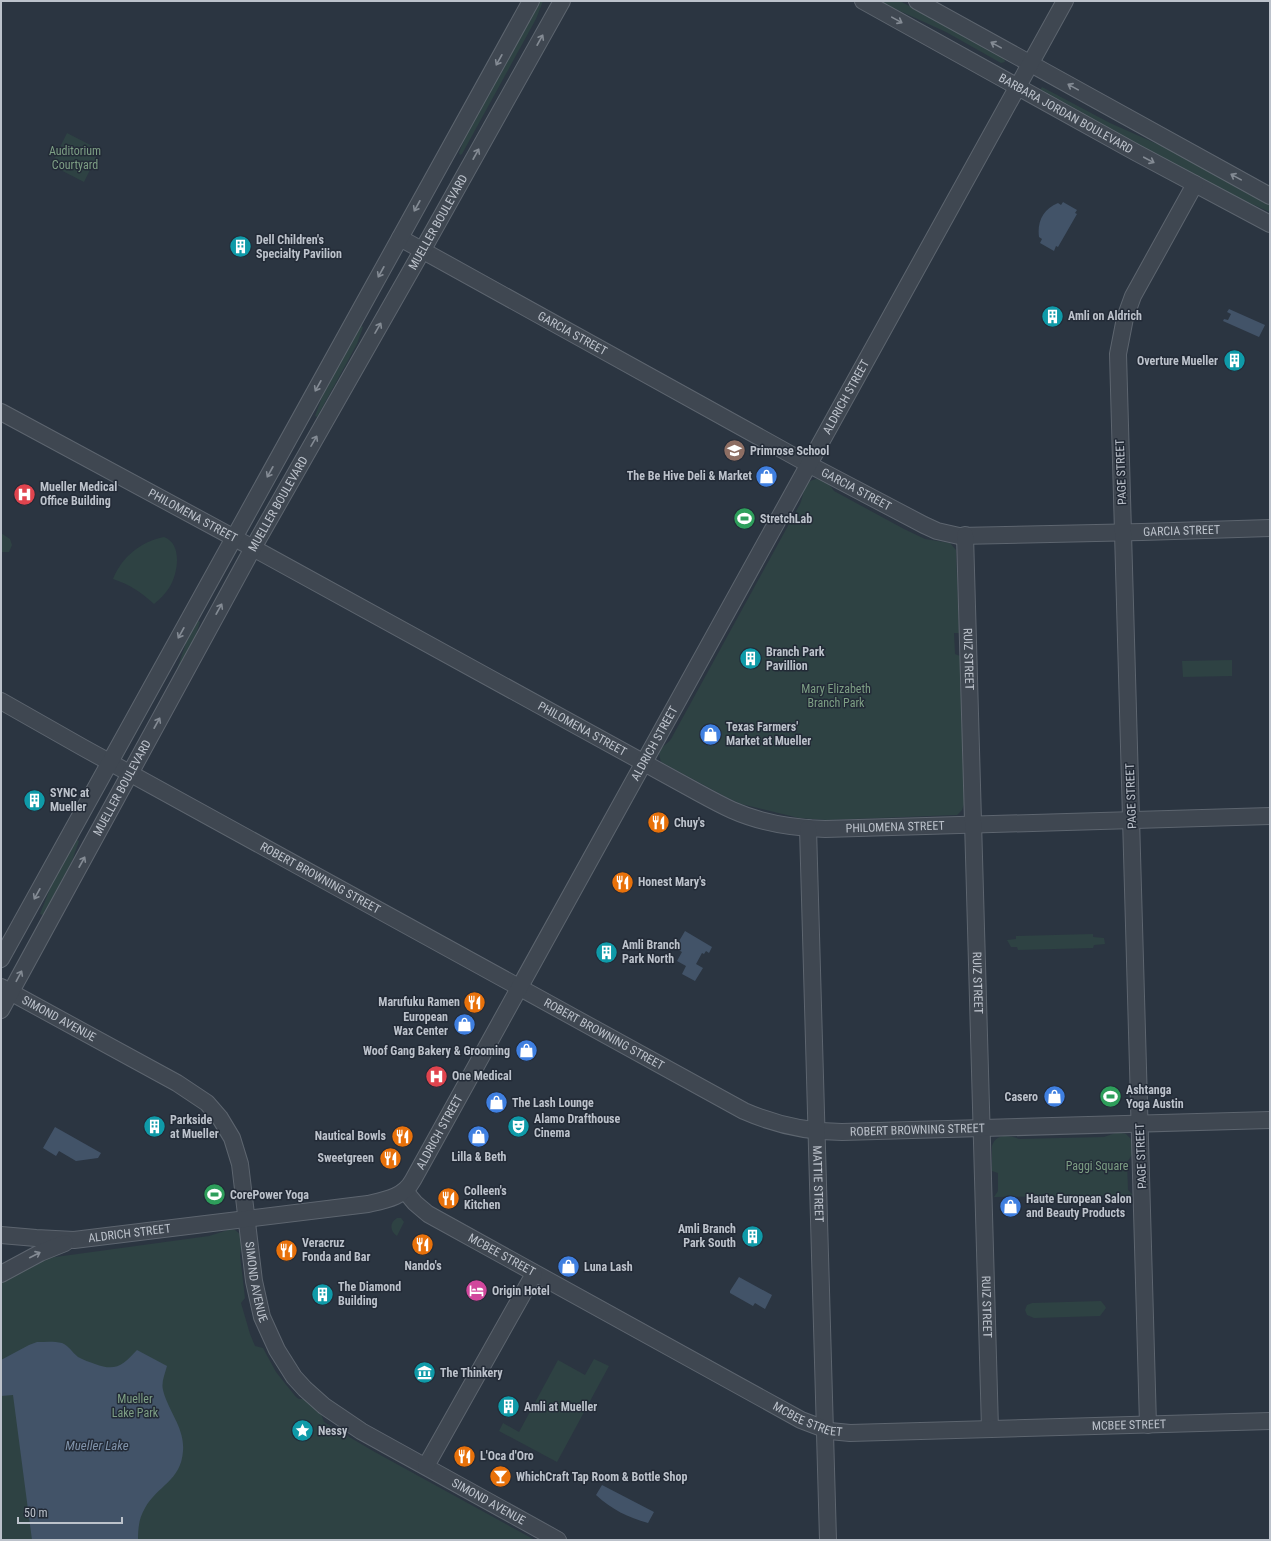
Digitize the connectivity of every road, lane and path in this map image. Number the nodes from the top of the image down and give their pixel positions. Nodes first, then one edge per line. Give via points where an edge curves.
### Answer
1 (531, 1) edge
2 (562, 1) edge
3 (863, 1) edge
4 (917, 1) edge
5 (1065, 1) edge
6 (1030, 63) junction
7 (1017, 87) junction
8 (1195, 184) junction
9 (1270, 196) edge
10 (1270, 224) edge
11 (400, 238) junction
12 (422, 251) junction
13 (1, 412) edge
14 (808, 464) junction
15 (1270, 528) edge
16 (1123, 533) junction
17 (965, 535) junction
18 (234, 538) junction
19 (253, 548) junction
20 (1, 701) edge
21 (110, 762) junction
22 (644, 762) junction
23 (130, 773) junction
24 (1270, 816) edge
25 (1131, 820) junction
26 (973, 825) junction
27 (808, 828) junction
28 (1, 959) edge
29 (519, 988) junction
30 (6, 989) edge
31 (1, 1010) edge
32 (1270, 1120) edge
33 (1139, 1123) junction
34 (982, 1128) junction
35 (816, 1131) junction
36 (406, 1191) junction
37 (247, 1219) junction
38 (1, 1235) edge
39 (74, 1240) junction
40 (1, 1274) edge
41 (534, 1274) junction
42 (1270, 1421) edge
43 (1148, 1425) junction
44 (825, 1429) junction
45 (990, 1429) junction
46 (426, 1466) junction
47 (558, 1540) edge
48 (828, 1540) edge

1 -> 11 street, MUELLER BOULEVARD
12 -> 2 street, MUELLER BOULEVARD
3 -> 7 street, BARBARA JORDAN BOULEVARD
6 -> 4 street
5 - 6 street, ALDRICH STREET
6 - 7 street, ALDRICH STREET
9 -> 6 street
7 -> 8 street, BARBARA JORDAN BOULEVARD
7 - 14 street, ALDRICH STREET
8 - 10 street, BARBARA JORDAN BOULEVARD
8 - 16 street, PAGE STREET via 1133,296 1121,334 1118,354
11 - 12 street, GARCIA STREET
11 -> 18 street, MUELLER BOULEVARD
12 - 14 street, GARCIA STREET
19 -> 12 street, MUELLER BOULEVARD
13 - 18 street, PHILOMENA STREET
14 - 17 street, GARCIA STREET via 924,525 951,534
14 - 22 street, ALDRICH STREET
15 - 16 street, GARCIA STREET
16 - 17 street, GARCIA STREET
16 - 25 street, PAGE STREET
17 - 26 street, RUIZ STREET
18 - 19 street, PHILOMENA STREET
18 -> 21 street, MUELLER BOULEVARD
19 - 22 street, PHILOMENA STREET
23 -> 19 street, MUELLER BOULEVARD
20 - 21 street, ROBERT BROWNING STREET
21 - 23 street, ROBERT BROWNING STREET
21 -> 28 street, MUELLER BOULEVARD
22 - 27 street, PHILOMENA STREET via 733,810 758,819
22 - 29 street, ALDRICH STREET
23 - 29 street, ROBERT BROWNING STREET
30 -> 23 street, MUELLER BOULEVARD
24 - 25 street, PHILOMENA STREET
25 - 26 street, PHILOMENA STREET
25 - 33 street, PAGE STREET
26 - 27 street, PHILOMENA STREET
26 - 34 street, RUIZ STREET
27 - 35 street, MATTIE STREET
29 - 35 street, ROBERT BROWNING STREET via 744,1111 772,1123
29 - 36 street, ALDRICH STREET
30 - 31 street, MUELLER BOULEVARD
30 - 37 street, SIMOND AVENUE via 177,1083 207,1103 232,1138 240,1164
32 - 33 street, ROBERT BROWNING STREET
33 - 34 street, ROBERT BROWNING STREET
33 - 43 street, PAGE STREET
34 - 35 street, ROBERT BROWNING STREET
34 - 45 street, RUIZ STREET
35 - 44 street, MATTIE STREET
36 - 37 street, ALDRICH STREET via 368,1204
36 - 41 street, MCBEE STREET via 428,1214
37 - 39 street, ALDRICH STREET
37 - 46 street, SIMOND AVENUE via 254,1281 262,1317 277,1350 294,1377 330,1410 361,1431
38 - 39 street, ALDRICH STREET
40 -> 39 street, ALDRICH STREET via 40,1253
41 - 44 street, MCBEE STREET via 801,1420
41 - 46 street
42 - 43 street, MCBEE STREET
43 - 45 street, MCBEE STREET
44 - 45 street, MCBEE STREET via 850,1433
44 - 48 street, MATTIE STREET
46 - 47 street, SIMOND AVENUE

